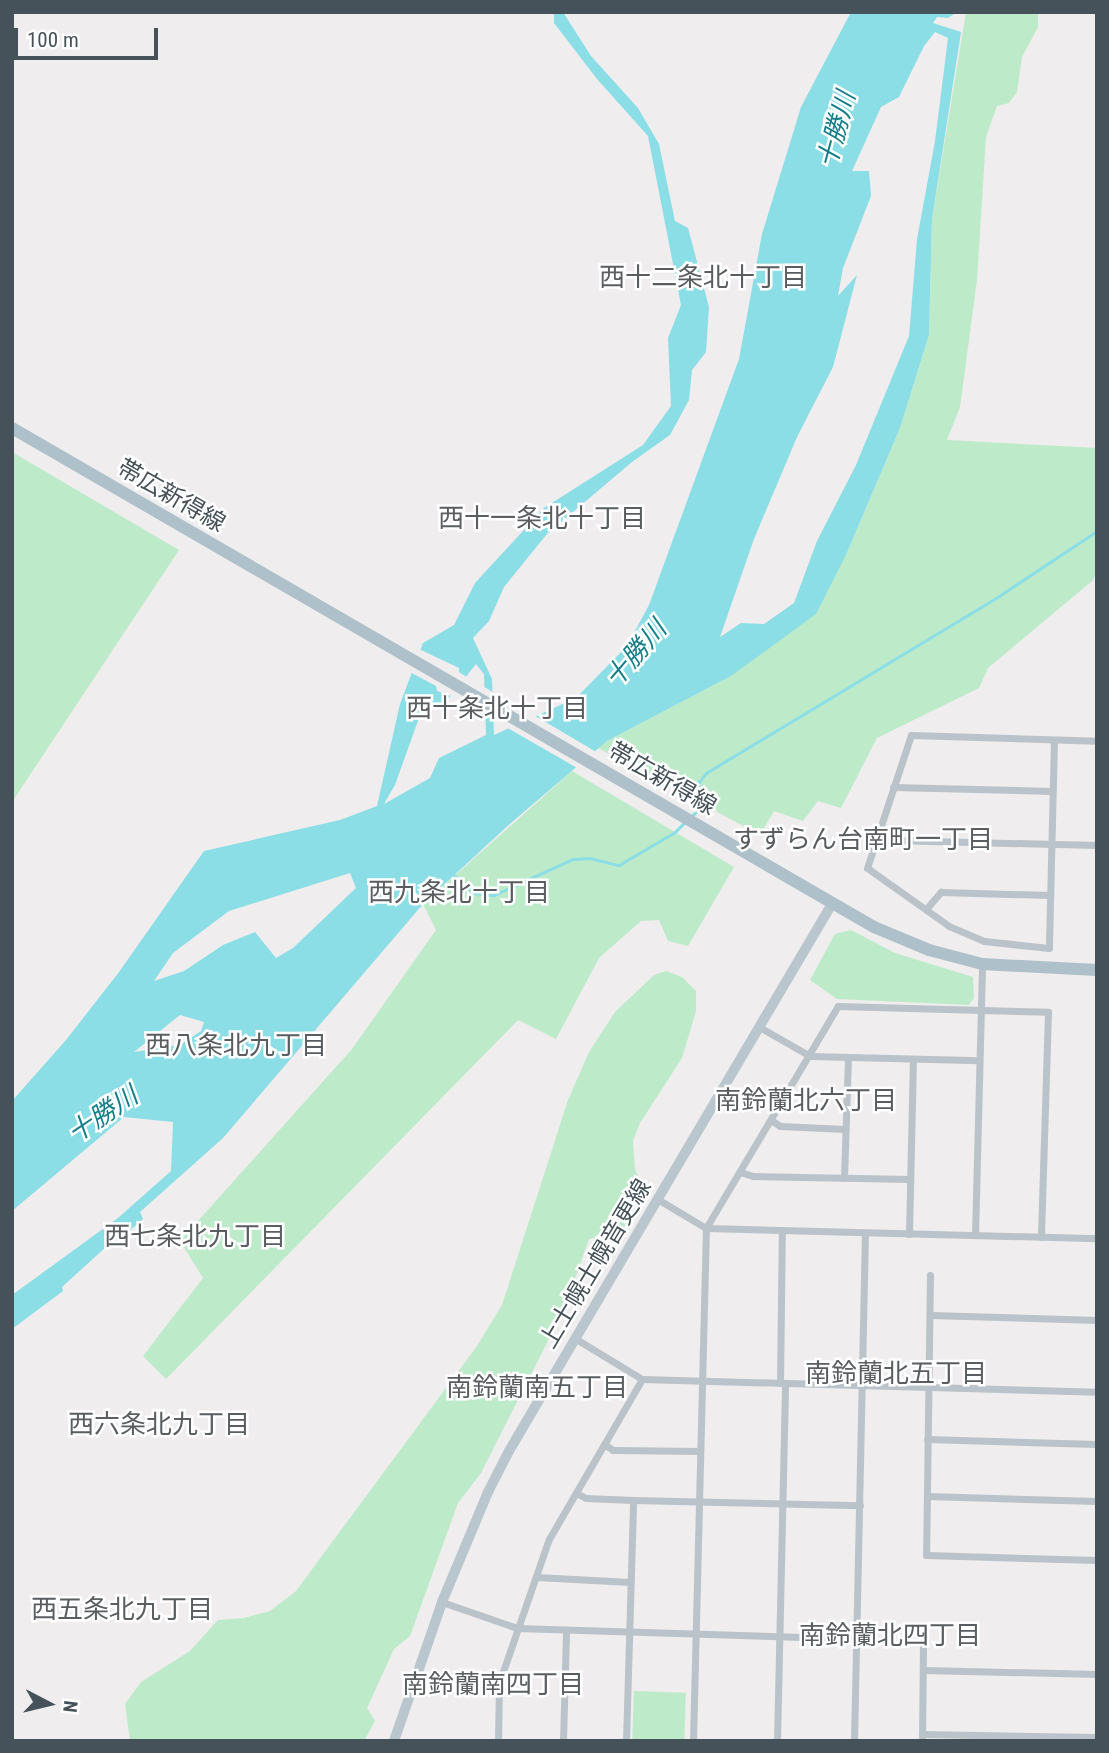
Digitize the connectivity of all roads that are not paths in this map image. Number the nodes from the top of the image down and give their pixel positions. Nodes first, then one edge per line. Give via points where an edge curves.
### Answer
1 (12, 428) edge
2 (1054, 740) junction
3 (1097, 741) edge
4 (893, 787) junction
5 (1052, 791) junction
6 (877, 836) junction
7 (1051, 844) junction
8 (1097, 845) edge
9 (1050, 895) junction
10 (833, 902) junction
11 (926, 909) junction
12 (982, 964) junction
13 (1097, 970) edge
14 (981, 1009) junction
15 (761, 1028) junction
16 (810, 1056) junction
17 (848, 1057) junction
18 (913, 1059) junction
19 (979, 1060) junction
20 (771, 1120) junction
21 (845, 1129) junction
22 (740, 1172) junction
23 (844, 1178) junction
24 (910, 1179) junction
25 (659, 1200) junction
26 (706, 1228) junction
27 (782, 1230) junction
28 (865, 1233) junction
29 (909, 1234) junction
30 (975, 1235) junction
31 (1041, 1237) junction
32 (1097, 1238) edge
33 (930, 1275) dead end
34 (930, 1315) junction
35 (1097, 1320) edge
36 (576, 1339) junction
37 (642, 1380) junction
38 (702, 1381) junction
39 (782, 1383) junction
40 (861, 1385) junction
41 (928, 1387) junction
42 (1097, 1392) edge
43 (927, 1438) junction
44 (604, 1444) junction
45 (1097, 1444) edge
46 (700, 1451) junction
47 (576, 1493) junction
48 (927, 1496) junction
49 (633, 1500) junction
50 (699, 1501) junction
51 (1097, 1501) edge
52 (783, 1504) junction
53 (860, 1505) junction
54 (1097, 1560) edge
55 (536, 1577) junction
56 (630, 1582) junction
57 (442, 1602) junction
58 (517, 1628) junction
59 (566, 1631) junction
60 (629, 1632) junction
61 (696, 1634) junction
62 (780, 1638) junction
63 (858, 1639) junction
64 (923, 1641) dead end
65 (923, 1670) junction
66 (1097, 1674) edge
67 (922, 1737) edge
68 (1097, 1737) edge
69 (394, 1741) edge
70 (498, 1741) edge
71 (563, 1741) edge
72 (626, 1741) edge
73 (693, 1741) edge
74 (777, 1741) edge
75 (855, 1741) edge

1 - 10 main road, 帯広新得線
2 - 3 street
2 - 4 street via 911,735
2 - 5 street
4 - 5 street
4 - 6 street
5 - 7 street
6 - 7 street
6 - 11 street via 867,868
7 - 8 street
7 - 9 street
9 - 11 street via 941,892
9 - 11 street via 1049,948 984,941 949,926
10 - 12 main road, 帯広新得線 via 874,927 929,950
10 - 15 main road, 上士幌士幌音更線
12 - 13 main road, 帯広新得線
12 - 14 street
14 - 16 street via 838,1006
14 - 19 street
14 - 31 street via 1048,1012
15 - 16 street
15 - 25 main road, 上士幌士幌音更線
16 - 17 street
16 - 20 street
17 - 18 street
17 - 21 street
18 - 19 street
18 - 24 street
19 - 30 street
20 - 21 street via 780,1126
20 - 22 street
21 - 23 street
22 - 23 street via 753,1177
22 - 26 street
23 - 24 street
24 - 29 street
25 - 26 street
25 - 36 main road, 上士幌士幌音更線
26 - 27 street
26 - 38 street
27 - 28 street
27 - 39 street
28 - 29 street
28 - 40 street
29 - 30 street
30 - 31 street
31 - 32 street
33 - 34 street
34 - 35 street
34 - 41 street
36 - 37 street
36 - 57 main road, 上士幌士幌音更線 via 493,1482
37 - 38 street
37 - 44 street
38 - 39 street
38 - 46 street
39 - 40 street
39 - 52 street
40 - 41 street
40 - 53 street
41 - 42 street
41 - 43 street
43 - 45 street
43 - 48 street
44 - 46 street via 613,1450
44 - 47 street
46 - 50 street
47 - 49 street via 586,1498
47 - 55 street via 549,1539
48 - 51 street
48 - 54 street via 926,1555
49 - 50 street
49 - 56 street
50 - 52 street
50 - 61 street
52 - 53 street
52 - 62 street
53 - 63 street
55 - 56 street
55 - 58 street
56 - 60 street
57 - 58 street
57 - 69 main road, 上士幌士幌音更線
58 - 59 street
58 - 70 street via 499,1683
59 - 60 street
59 - 71 street
60 - 61 street
60 - 72 street
61 - 62 street
61 - 73 street
62 - 63 street
62 - 74 street
63 - 75 street
64 - 65 street
65 - 66 street
65 - 67 street
67 - 68 street

